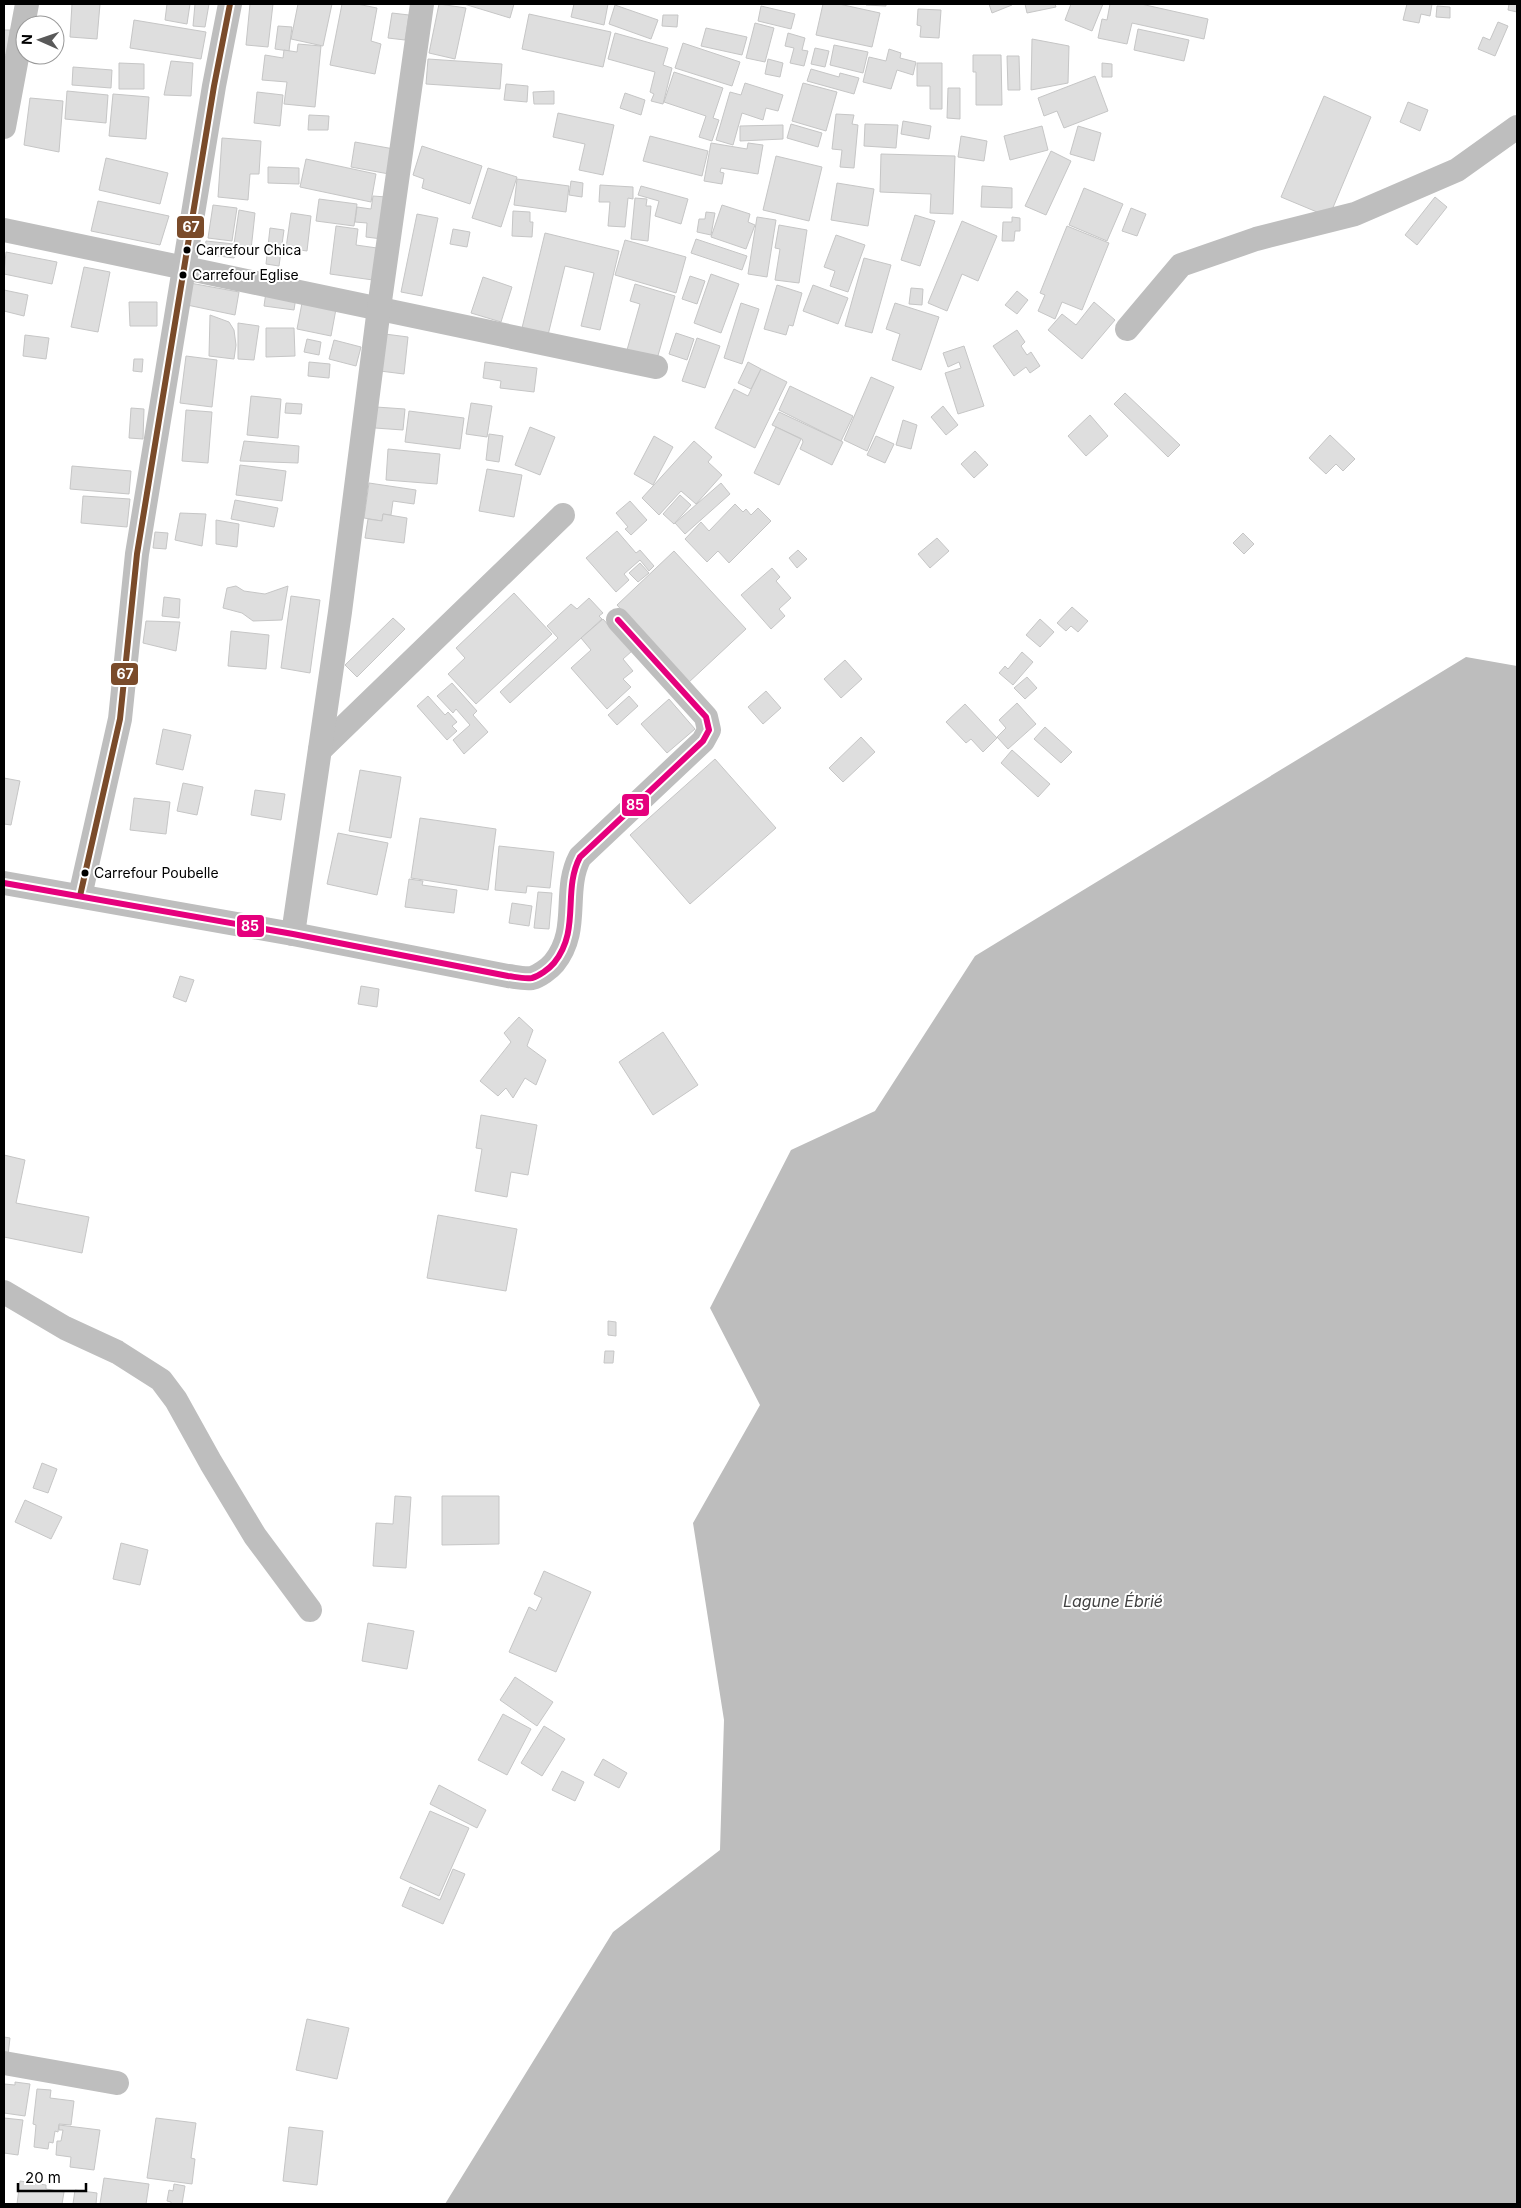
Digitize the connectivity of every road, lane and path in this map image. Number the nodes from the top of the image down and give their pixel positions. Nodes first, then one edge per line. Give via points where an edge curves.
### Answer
1 (27, 4) edge
2 (230, 4) edge
3 (422, 4) edge
4 (4, 127) edge
5 (1517, 127) edge
6 (4, 230) edge
7 (183, 267) junction
8 (379, 308) junction
9 (1128, 329) dead end
10 (656, 367) dead end
11 (563, 515) dead end
12 (618, 620) dead end
13 (320, 750) junction
14 (4, 883) edge
15 (80, 896) junction
16 (294, 934) junction
17 (4, 1292) edge
18 (310, 1610) dead end
19 (4, 2063) edge
20 (116, 2083) dead end

1 - 4 street
2 - 7 street
3 - 8 street
5 - 9 street via 1458,170 1355,214 1256,239 1181,265
6 - 7 street
7 - 8 street
7 - 15 street via 137,554 120,719
8 - 10 street
8 - 13 street
11 - 13 street
12 - 16 street via 706,717 710,730 703,741 580,857 574,869 571,923 563,952 549,968 533,978 508,976
13 - 16 street
14 - 15 street
15 - 16 street
17 - 18 street via 65,1328 117,1352 160,1380 176,1400 255,1536
19 - 20 street

